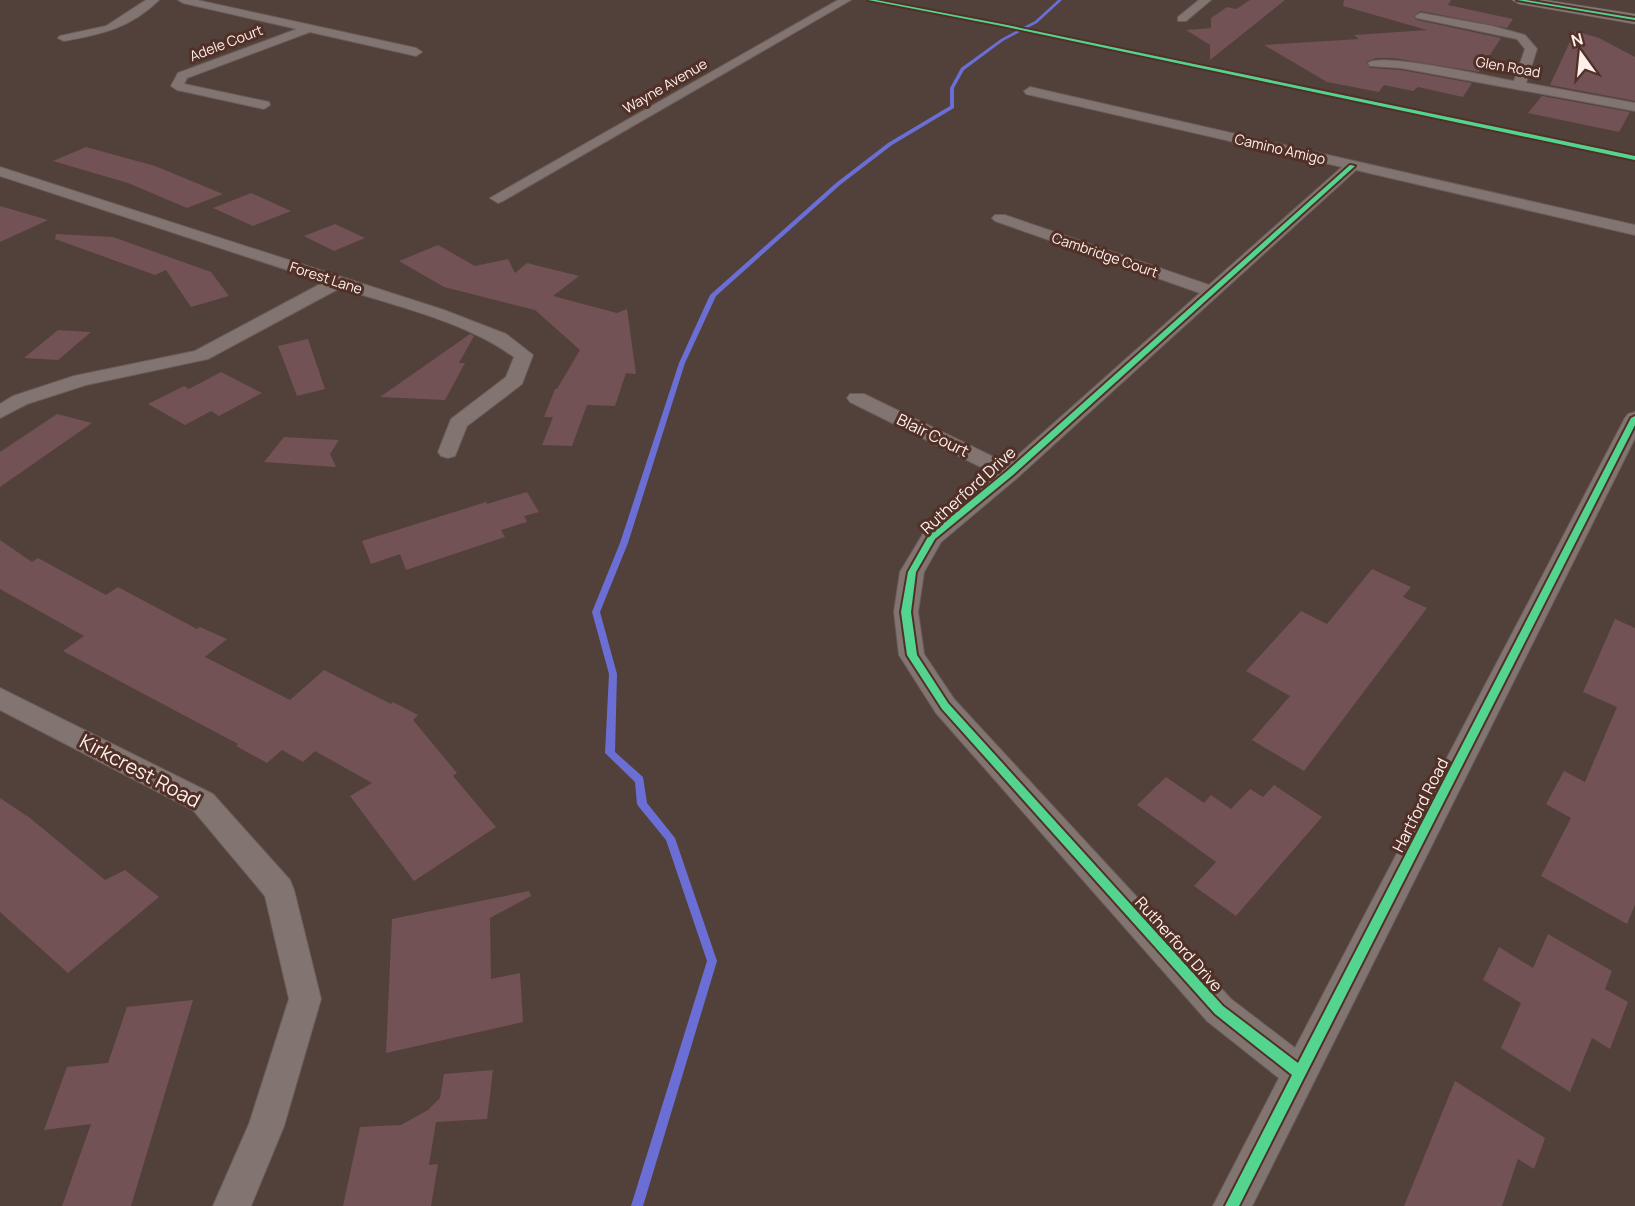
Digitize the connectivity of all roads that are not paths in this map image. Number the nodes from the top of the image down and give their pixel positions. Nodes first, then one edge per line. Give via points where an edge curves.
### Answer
1 (154, 0) edge
2 (183, 0) edge
3 (846, 0) edge
4 (1206, 0) edge
5 (1519, 0) edge
6 (1421, 16) dead end
7 (1182, 19) dead end
8 (1635, 19) edge
9 (307, 29) junction
10 (64, 38) dead end
11 (416, 52) dead end
12 (1374, 63) dead end
13 (1520, 84) junction
14 (1030, 91) dead end
15 (264, 105) dead end
16 (1635, 107) edge
17 (1352, 166) junction
18 (0, 171) edge
19 (498, 198) dead end
20 (1000, 218) dead end
21 (1635, 230) edge
22 (338, 282) junction
23 (1210, 291) junction
24 (857, 398) dead end
25 (0, 412) edge
26 (1635, 418) edge
27 (448, 452) dead end
28 (1010, 473) junction
29 (0, 698) edge
30 (1300, 1073) junction
31 (232, 1206) edge
32 (1232, 1206) edge

1 - 10 street via 122,23
2 - 9 street
3 - 19 street, Wayne Avenue
4 - 7 street
5 - 8 main road
6 - 13 street via 1521,37 1531,49
9 - 11 street
9 - 15 street, Adele Court via 182,76 177,86
12 - 13 street, Glen Road
13 - 16 street, Glen Road
14 - 17 street, Camino Amigo
17 - 21 street, Camino Amigo
17 - 23 street, Rutherford Drive
18 - 22 street, Forest Lane
20 - 23 street, Cambridge Court
22 - 25 street via 201,355 81,380 20,400
22 - 27 street, Forest Lane via 500,338 524,355 515,380 458,423
23 - 28 street, Rutherford Drive
24 - 28 street, Blair Court
26 - 30 street, Hartford Road
28 - 30 street, Rutherford Drive via 932,537 912,572 906,612 912,656 945,706 1219,1011
29 - 31 street, Kirkcrest Road via 203,802 279,890 305,999 266,1126
30 - 32 street, Hartford Road

